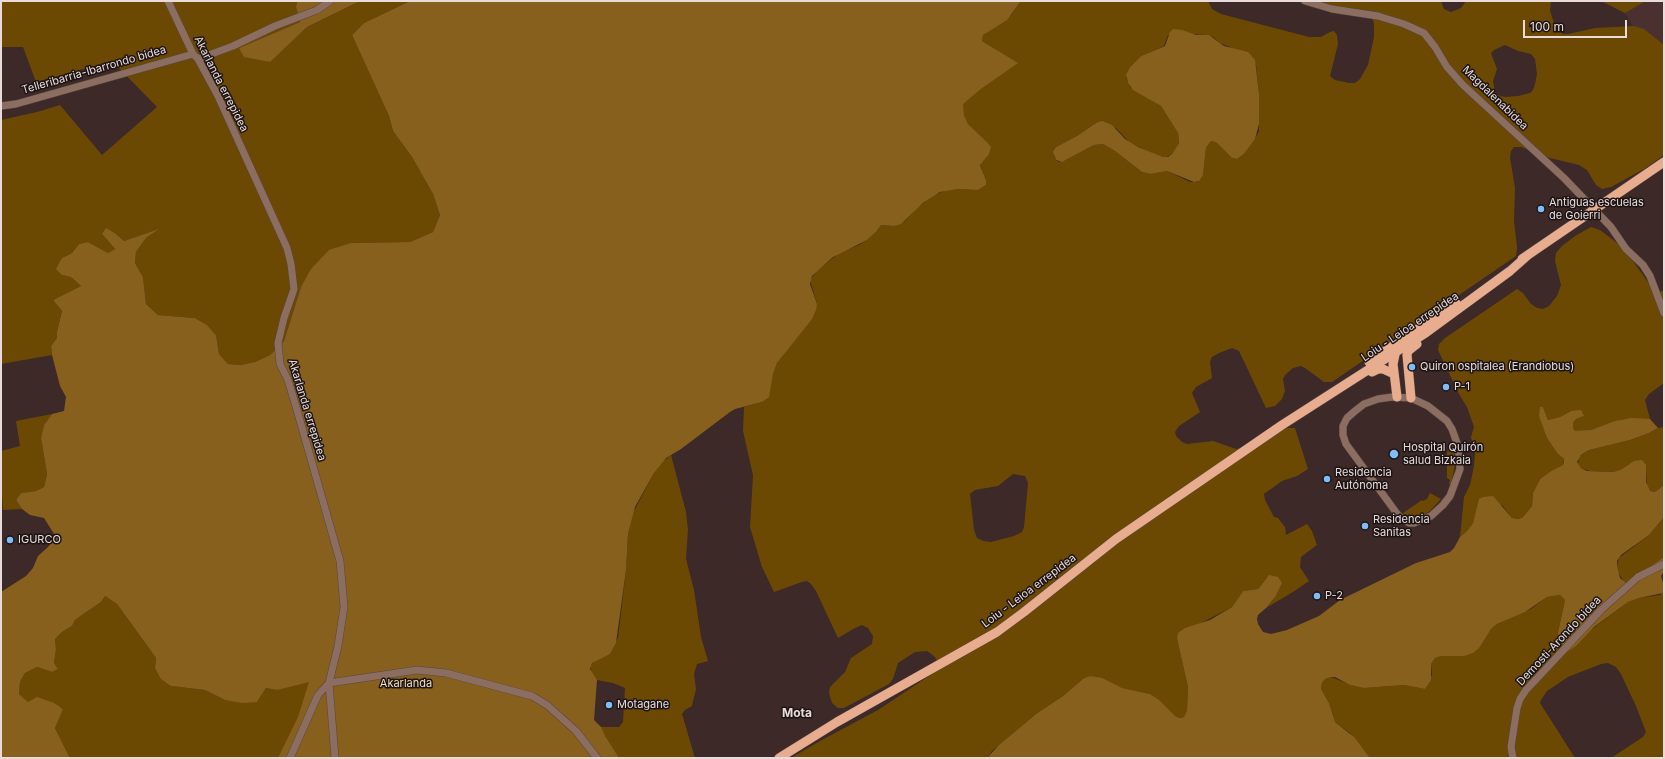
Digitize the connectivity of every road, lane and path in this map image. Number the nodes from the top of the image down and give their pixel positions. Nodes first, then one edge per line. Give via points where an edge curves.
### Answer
1 (168, 1) edge
2 (330, 1) edge
3 (1305, 1) edge
4 (196, 57) junction
5 (1, 106) edge
6 (1664, 162) edge
7 (1594, 210) junction
8 (1527, 256) junction
9 (1492, 284) junction
10 (1453, 305) junction
11 (1664, 313) edge
12 (1394, 354) junction
13 (1395, 378) junction
14 (1409, 381) junction
15 (1397, 397) junction
16 (1411, 398) junction
17 (1305, 411) junction
18 (1282, 424) junction
19 (1664, 564) edge
20 (329, 683) junction
21 (290, 758) edge
22 (335, 758) edge
23 (597, 758) edge
24 (779, 758) edge
25 (1513, 758) edge

1 - 4 street, Akarlanda errepidea
2 - 4 street, Telleribarria-Ibarrondo bidea via 317,10 275,26 234,46
3 - 7 street, Magdalenabidea via 1332,9 1378,16 1424,33 1463,85 1564,178
4 - 5 street, Telleribarria-Ibarrondo bidea
4 - 20 street, Akarlanda errepidea via 218,96 287,248 291,264 294,289 278,343 280,364 288,380 340,561 344,607
6 - 7 main road, Loiu - Leioa errepidea
7 - 8 main road, Loiu - Leioa errepidea
7 - 11 street, Magdalenabidea via 1626,249 1643,265 1650,276
8 - 9 main road, Loiu - Leioa errepidea
8 - 10 main road, Loiu - Leioa errepidea
9 - 12 main road, Loiu - Leioa errepidea
9 - 14 main road via 1479,300 1411,348 1407,355
10 - 12 main road via 1439,319 1397,348
10 - 18 main road, Loiu - Leioa errepidea
12 - 13 main road
12 - 17 main road, Loiu - Leioa errepidea
13 - 14 main road via 1402,386
13 - 15 main road
13 - 17 main road via 1387,370 1378,369
14 - 16 main road
15 - 16 street
15 - 16 street via 1364,404 1347,418 1343,426 1343,435 1346,444 1398,515 1409,523 1422,521 1443,505 1450,496 1460,469 1458,446 1447,421 1428,406
17 - 18 main road, Loiu - Leioa errepidea
18 - 24 main road, Loiu - Leioa errepidea via 1116,539 997,632 836,722
19 - 25 street, Demosti-Arondo bidea via 1638,578 1601,610 1526,690 1517,708 1511,747
20 - 21 street via 318,695
20 - 22 street, Akarlanda errepidea
20 - 23 street via 417,670 446,673 532,696 547,705 576,731

